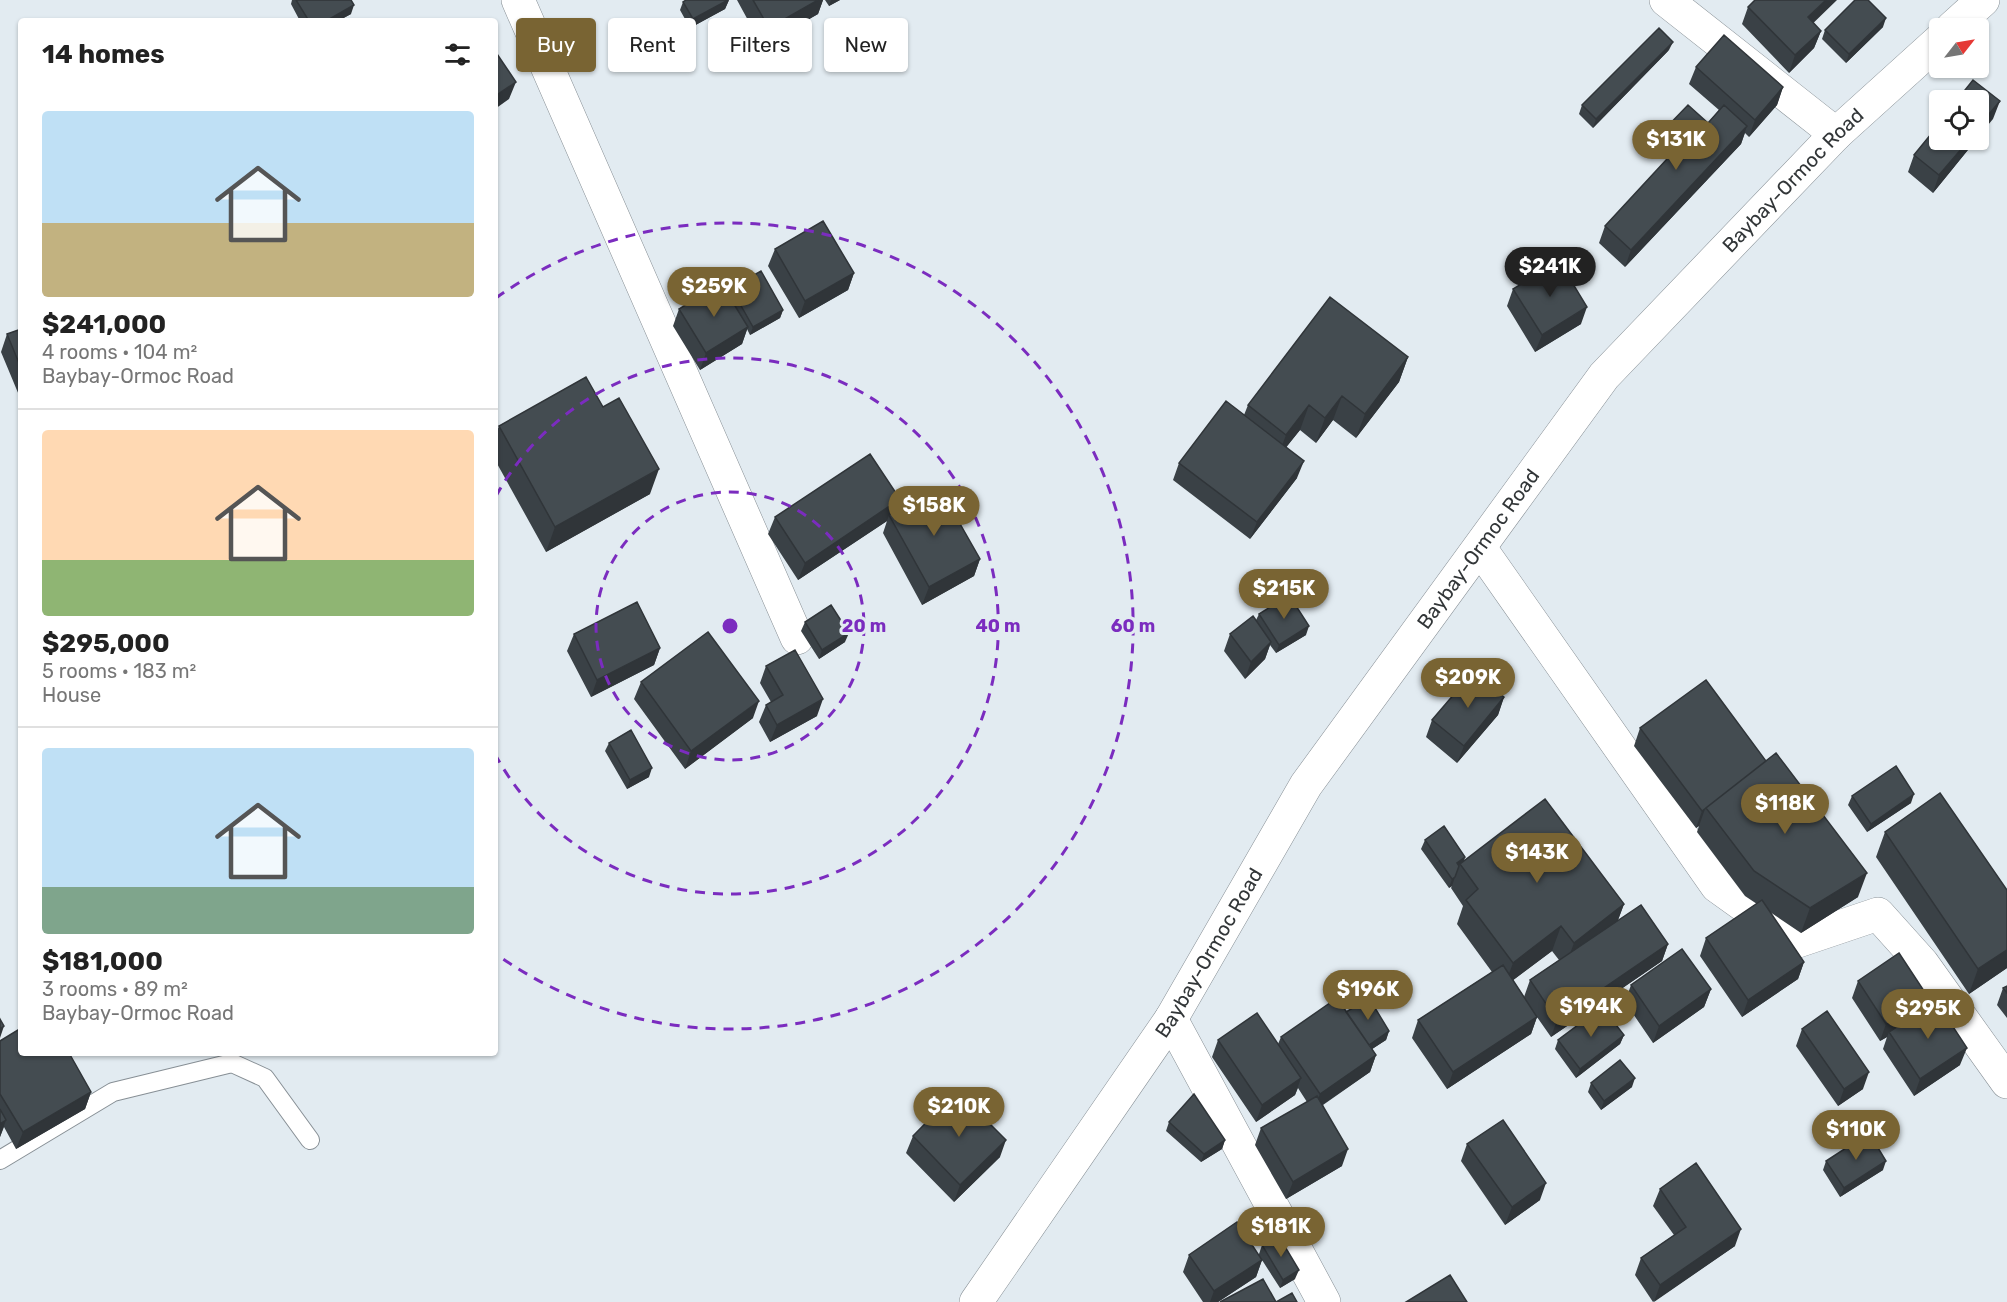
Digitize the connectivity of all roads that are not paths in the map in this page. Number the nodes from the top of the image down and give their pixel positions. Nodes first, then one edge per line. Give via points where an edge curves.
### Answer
1 (518, 0) edge
2 (1666, 0) edge
3 (1983, 0) edge
4 (1963, 18) edge
5 (1929, 50) edge
6 (1836, 134) junction
7 (1480, 548) junction
8 (797, 638) dead end
9 (1171, 1019) junction
10 (2007, 1082) edge
11 (310, 1140) dead end
12 (0, 1160) edge
13 (976, 1302) edge
14 (1324, 1302) edge

1 - 8 main road
2 - 6 main road
3 - 4 main road
5 - 6 main road, Baybay-Ormoc Road
6 - 7 main road, Baybay-Ormoc Road via 1604,376
7 - 9 main road, Baybay-Ormoc Road via 1306,785
7 - 10 main road via 1717,886 1795,942 1878,915 1922,963
9 - 13 main road, Baybay-Ormoc Road
9 - 14 main road
11 - 12 lane via 265,1078 232,1063 113,1092

